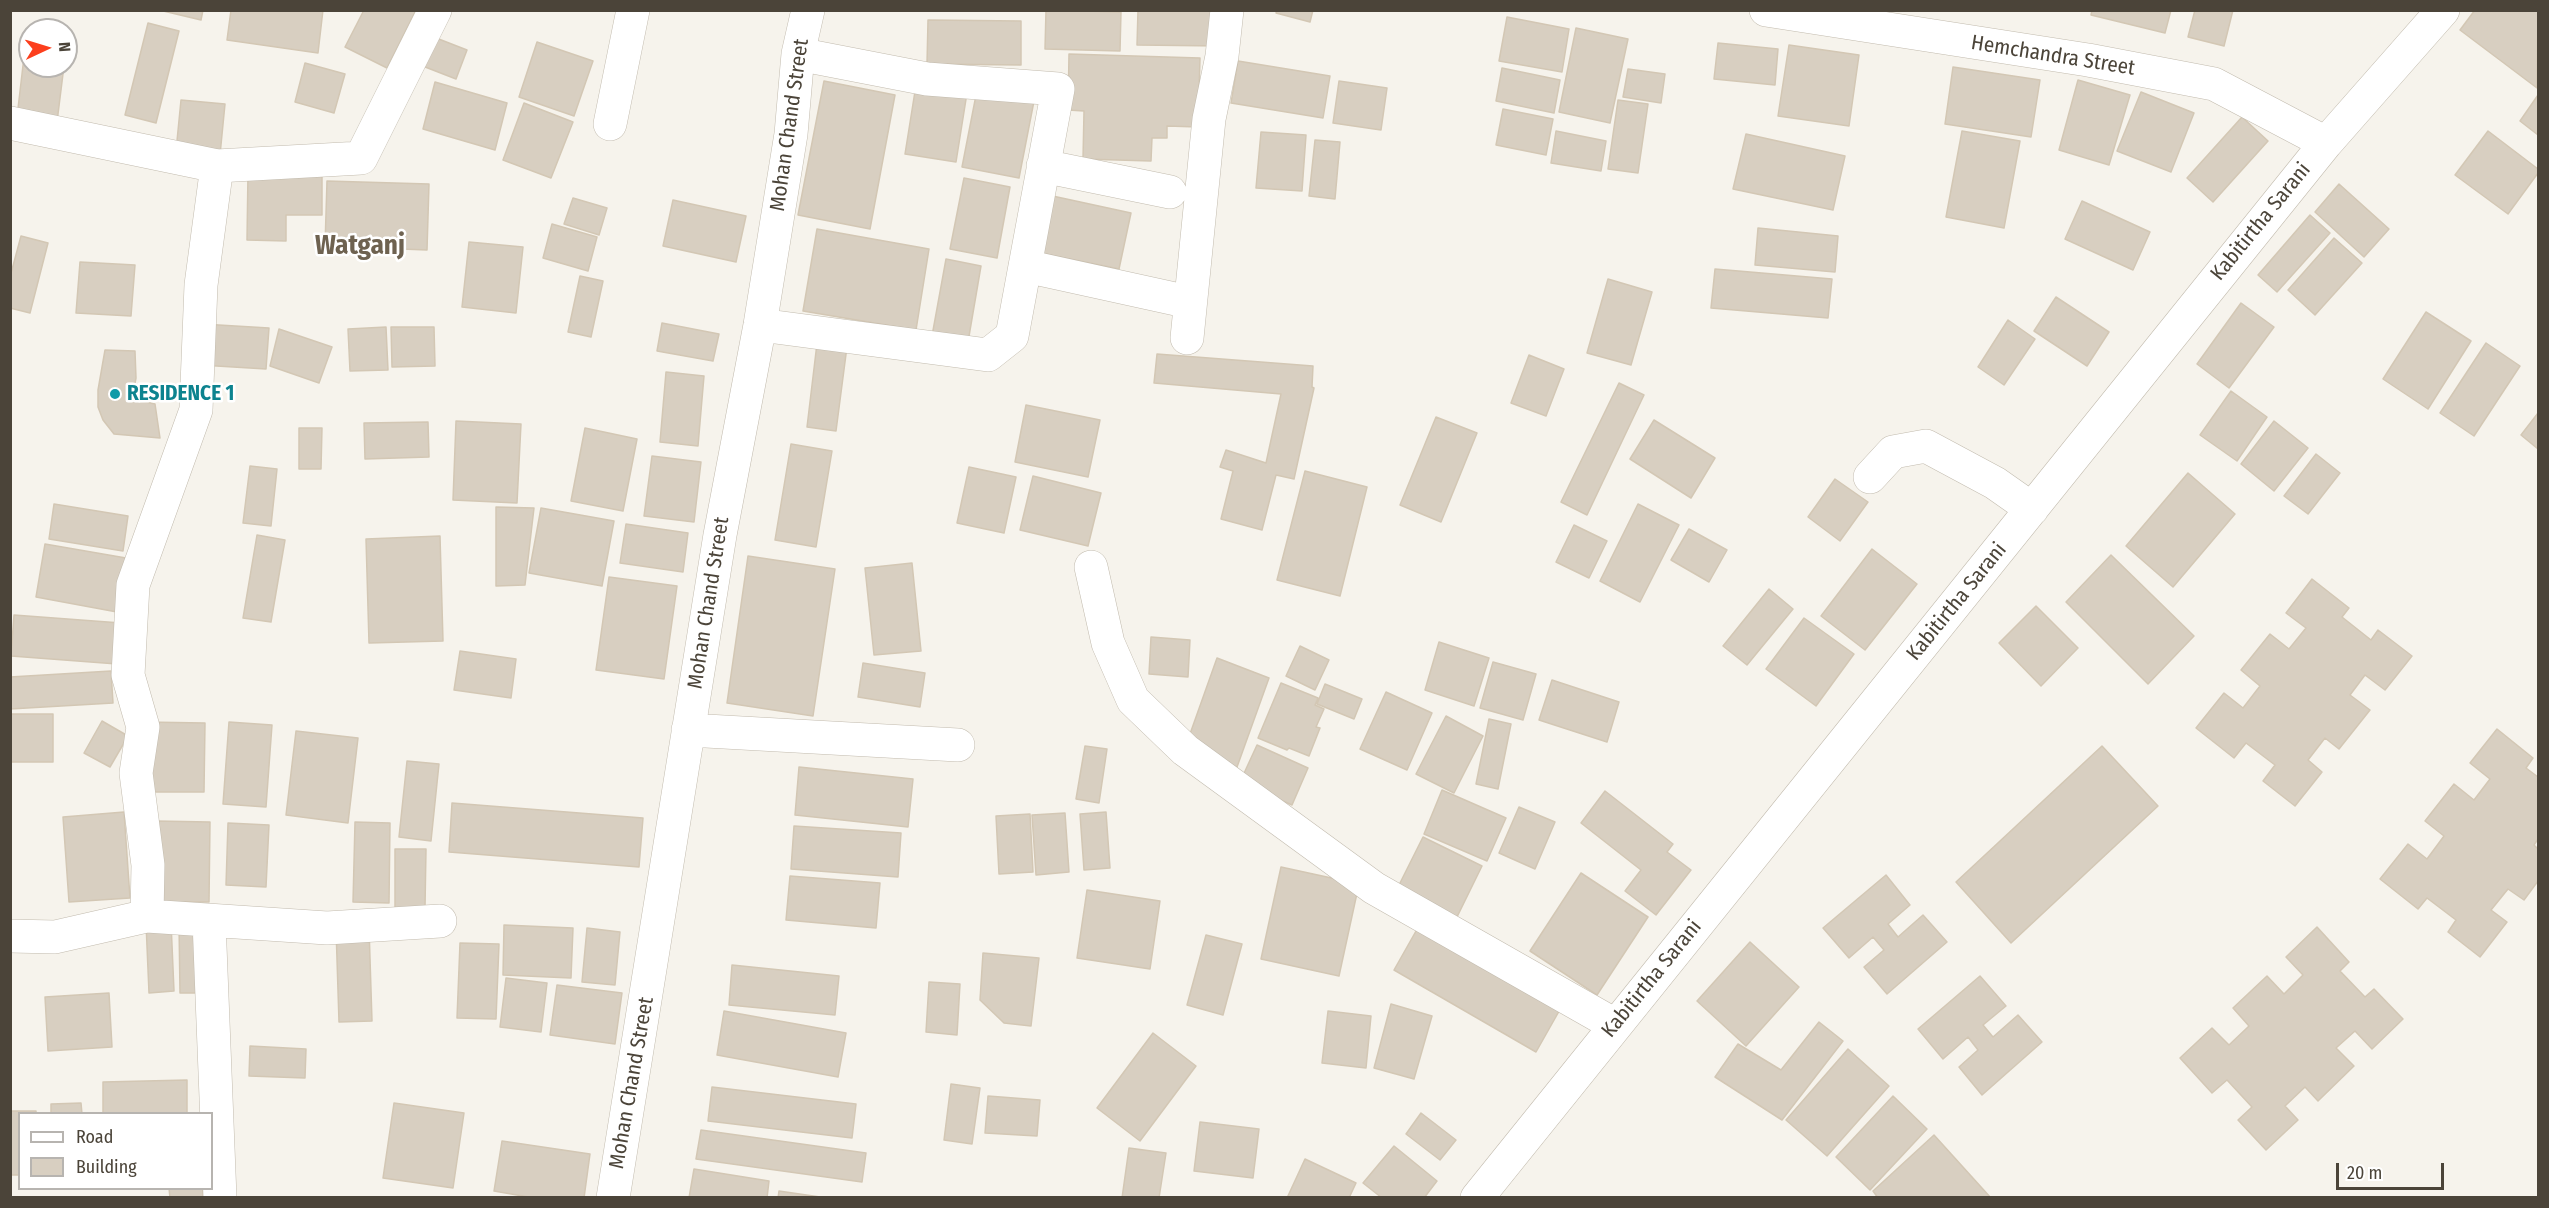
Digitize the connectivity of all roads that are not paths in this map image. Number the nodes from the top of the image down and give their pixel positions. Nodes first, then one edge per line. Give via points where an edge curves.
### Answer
1 (435, 10) edge
2 (633, 10) edge
3 (808, 10) edge
4 (1227, 10) edge
5 (1766, 10) edge
6 (2443, 10) edge
7 (798, 54) junction
8 (10, 123) edge
9 (610, 124) dead end
10 (2326, 143) junction
11 (217, 166) junction
12 (1043, 166) junction
13 (1170, 192) dead end
14 (1025, 266) junction
15 (1189, 303) junction
16 (760, 325) junction
17 (1187, 338) dead end
18 (1870, 477) dead end
19 (2032, 509) junction
20 (1091, 567) dead end
21 (688, 730) junction
22 (958, 745) dead end
23 (147, 916) junction
24 (209, 921) junction
25 (440, 921) dead end
26 (10, 936) edge
27 (1615, 1025) junction
28 (220, 1197) edge
29 (613, 1197) edge
30 (1477, 1197) edge

1 - 11 street via 361,158
2 - 9 street
3 - 7 street, Mohan Chand Street
4 - 15 street via 1209,118
5 - 10 street, Hemchandra Street via 2088,60 2214,84
6 - 10 street, Kabitirtha Sarani
7 - 12 street via 927,79 1058,89
7 - 16 street, Mohan Chand Street via 791,135
8 - 11 street
10 - 19 street, Kabitirtha Sarani
11 - 23 street via 201,285 196,410 134,585 128,675 143,727 136,773 148,865
12 - 13 street
12 - 14 street
14 - 15 street
14 - 16 street via 1012,336 987,355
15 - 17 street
16 - 21 street, Mohan Chand Street
18 - 19 street via 1893,452 1926,446 1995,483
19 - 27 street, Kabitirtha Sarani
20 - 27 street via 1108,643 1132,700 1185,750 1374,888
21 - 22 street
21 - 29 street, Mohan Chand Street
23 - 24 street
23 - 26 street via 55,937
24 - 25 street via 327,928
24 - 28 street
27 - 30 street, Kabitirtha Sarani

